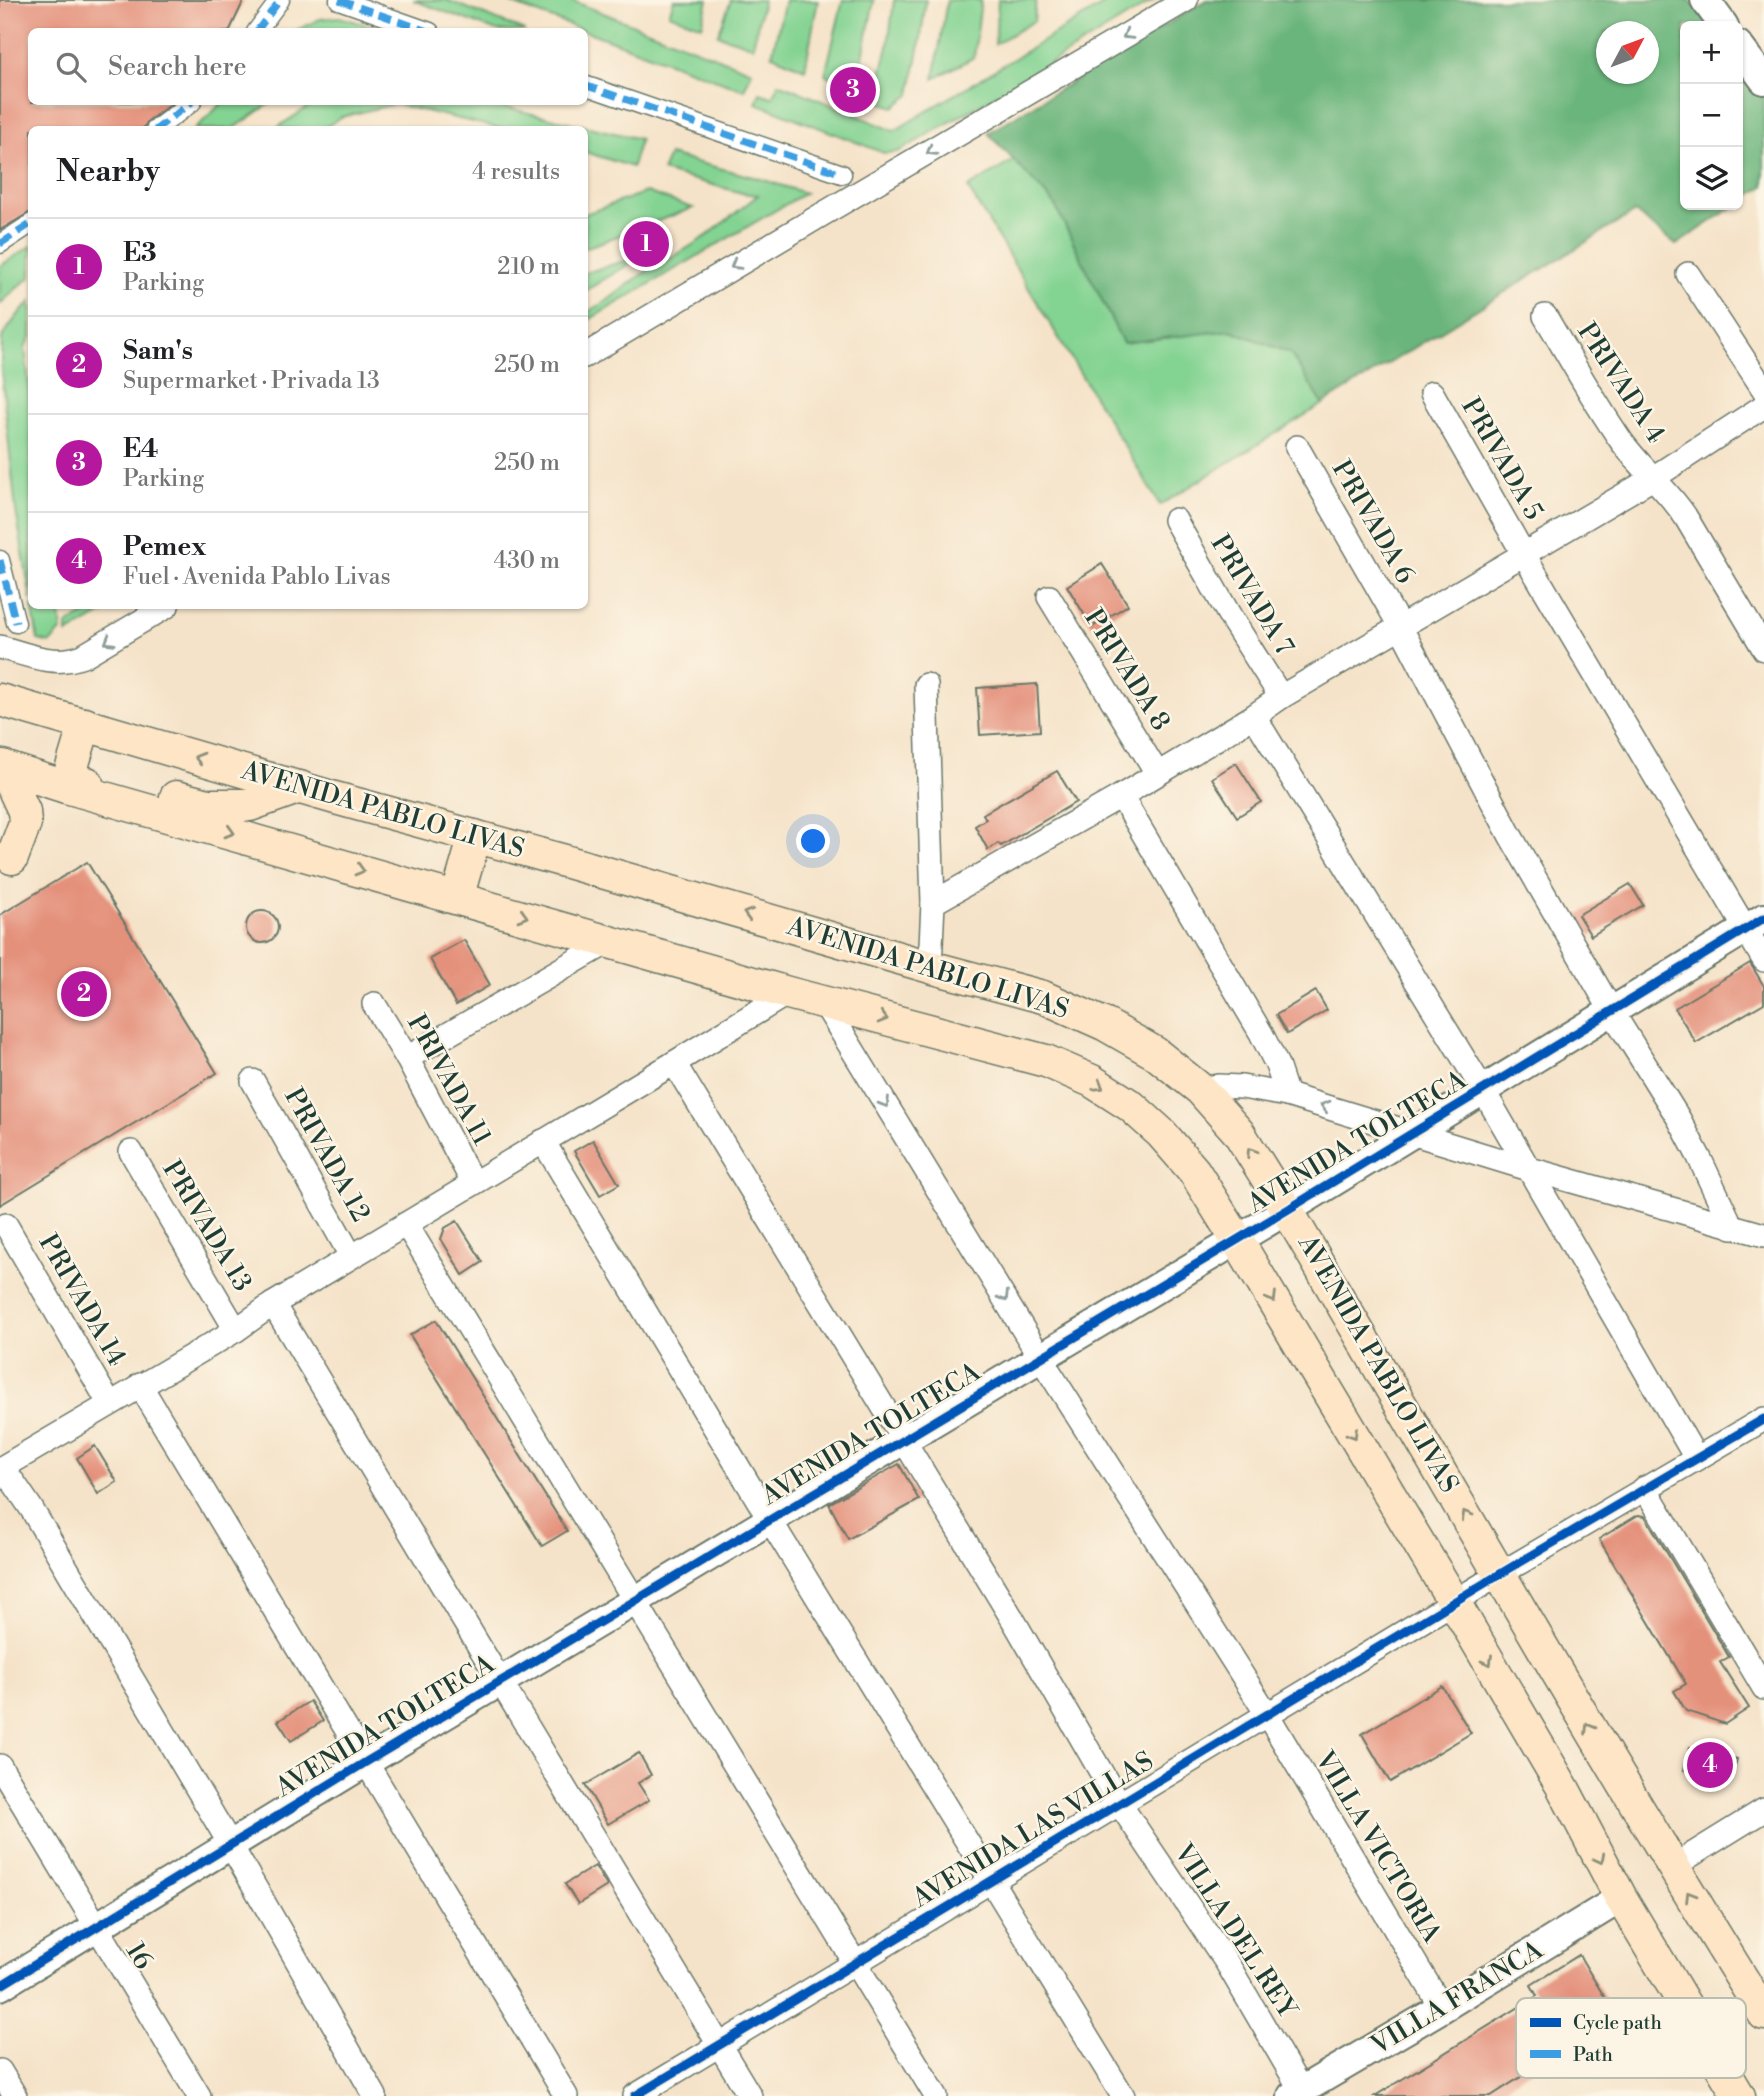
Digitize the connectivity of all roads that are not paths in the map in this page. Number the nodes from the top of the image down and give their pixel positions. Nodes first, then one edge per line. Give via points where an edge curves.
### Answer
1 (280, 0) edge
2 (339, 0) edge
3 (1186, 0) edge
4 (1705, 0) edge
5 (1720, 21) edge
6 (259, 28) edge
7 (419, 28) edge
8 (1743, 51) edge
9 (1764, 80) edge
10 (588, 86) edge
11 (188, 105) edge
12 (160, 126) edge
13 (842, 174) dead end
14 (28, 226) edge
15 (0, 244) edge
16 (1688, 274) dead end
17 (1545, 316) dead end
18 (588, 354) edge
19 (1764, 390) edge
20 (1432, 393) dead end
21 (1764, 406) edge
22 (1297, 447) dead end
23 (1653, 478) junction
24 (1175, 520) dead end
25 (1523, 554) junction
26 (0, 560) edge
27 (1049, 597) dead end
28 (162, 609) edge
29 (16, 623) dead end
30 (1401, 626) junction
31 (0, 648) edge
32 (1764, 649) edge
33 (926, 685) dead end
34 (1281, 697) junction
35 (0, 700) edge
36 (1254, 716) junction
37 (85, 724) junction
38 (2, 766) edge
39 (1157, 773) junction
40 (66, 787) junction
41 (300, 788) junction
42 (1121, 796) junction
43 (475, 836) junction
44 (12, 858) dead end
45 (457, 898) junction
46 (933, 903) junction
47 (1755, 924) edge
48 (610, 941) junction
49 (1764, 960) edge
50 (930, 967) junction
51 (788, 993) junction
52 (824, 1003) junction
53 (374, 1004) dead end
54 (1611, 1010) junction
55 (407, 1058) junction
56 (674, 1063) junction
57 (253, 1081) dead end
58 (1200, 1089) junction
59 (1483, 1090) junction
60 (1287, 1095) junction
61 (1414, 1133) junction
62 (543, 1141) junction
63 (131, 1152) dead end
64 (1526, 1168) junction
65 (473, 1183) junction
66 (1287, 1210) junction
67 (406, 1224) junction
68 (6, 1225) dead end
69 (1732, 1227) junction
70 (1764, 1235) edge
71 (1237, 1240) junction
72 (351, 1256) junction
73 (273, 1304) junction
74 (236, 1330) junction
75 (1040, 1357) junction
76 (140, 1385) junction
77 (110, 1403) junction
78 (1764, 1419) edge
79 (904, 1439) junction
80 (1696, 1458) junction
81 (0, 1469) edge
82 (1646, 1488) junction
83 (770, 1520) junction
84 (1500, 1574) junction
85 (635, 1601) junction
86 (1454, 1602) junction
87 (501, 1681) junction
88 (1764, 1688) edge
89 (1267, 1714) junction
90 (366, 1762) junction
91 (0, 1766) edge
92 (1119, 1803) junction
93 (1764, 1810) edge
94 (230, 1844) junction
95 (1672, 1867) junction
96 (992, 1880) junction
97 (1621, 1898) junction
98 (96, 1926) junction
99 (855, 1962) junction
100 (0, 1986) edge
101 (1681, 1998) edge
102 (1442, 2008) junction
103 (1764, 2014) edge
104 (719, 2045) junction
105 (0, 2071) edge
106 (1728, 2078) edge
107 (1297, 2093) edge
108 (15, 2096) edge
109 (199, 2096) edge
110 (375, 2096) edge
111 (566, 2096) edge
112 (635, 2096) edge
113 (750, 2096) edge
114 (936, 2096) edge
115 (1124, 2096) edge
116 (1739, 2096) edge

1 - 6 street
2 - 7 street
3 -> 18 street
4 - 5 street
8 - 9 street
10 - 13 street
11 - 12 street
14 - 15 street
16 - 19 street
17 - 23 street, PRIVADA 4 via 1620,439
20 - 25 street, PRIVADA 5
21 - 23 street
22 - 30 street, PRIVADA 6
23 - 25 street
23 - 32 street, PRIVADA 4 via 1685,516
24 - 34 street, PRIVADA 7
25 - 30 street
25 - 47 street, PRIVADA 5
26 - 29 street
27 - 39 street, PRIVADA 8
28 -> 31 street via 71,661 52,662
30 - 34 street
30 - 54 street, PRIVADA 6 via 1510,835
33 - 46 street
34 - 36 street
35 - 37 main road, AVENIDA PABLO LIVAS
36 - 39 street
36 - 59 street
37 - 40 main road
41 -> 37 main road, AVENIDA PABLO LIVAS
38 - 40 main road, AVENIDA PABLO LIVAS
38 - 44 main road via 24,811 25,823
39 - 42 street
40 - 41 main road via 126,785 226,806 250,805
40 -> 45 main road, AVENIDA PABLO LIVAS
41 - 43 main road, AVENIDA PABLO LIVAS
42 - 46 street
42 - 60 street via 1261,1033
43 - 45 main road
50 -> 43 main road, AVENIDA PABLO LIVAS
45 -> 48 main road, AVENIDA PABLO LIVAS
46 - 50 street
47 - 49 street, PRIVADA 5
47 - 54 street, AVENIDA TOLTECA
48 - 51 main road, AVENIDA PABLO LIVAS
48 - 55 street
50 - 58 main road, AVENIDA PABLO LIVAS via 1043,997 1106,1025 1155,1053
51 - 52 main road, AVENIDA PABLO LIVAS
51 - 56 street
52 -> 71 main road, AVENIDA PABLO LIVAS via 1046,1061 1092,1081 1161,1133 1194,1171
52 -> 75 street, VILLA VICTORIA
53 - 55 street, PRIVADA 11
54 - 59 street, AVENIDA TOLTECA
54 - 69 street, PRIVADA 6 via 1679,1119
55 - 65 street, PRIVADA 11
56 - 62 street
56 - 79 street, VILLA DEL REY
57 - 72 street, PRIVADA 12
58 - 60 street via 1242,1087
66 -> 58 main road, AVENIDA PABLO LIVAS via 1239,1133
59 - 61 street, AVENIDA TOLTECA
59 - 64 street
61 -> 60 street
61 - 64 street
61 - 66 street, AVENIDA TOLTECA
62 - 65 street
62 - 83 street
63 - 74 street, PRIVADA 13
64 - 69 street
64 - 80 street
65 - 67 street
66 - 71 street, AVENIDA TOLTECA
84 -> 66 main road, AVENIDA PABLO LIVAS
67 - 72 street
67 - 85 street
68 - 77 street, PRIVADA 14
69 - 70 street
71 - 75 street, AVENIDA TOLTECA
71 -> 86 main road, AVENIDA PABLO LIVAS
72 - 73 street
73 - 74 street
73 - 87 street
74 - 76 street
75 - 79 street, AVENIDA TOLTECA
75 - 89 street, VILLA VICTORIA
76 - 77 street
76 - 90 street
77 - 81 street
78 - 80 street
79 - 83 street, AVENIDA TOLTECA
79 - 92 street, VILLA DEL REY
80 - 82 street
81 - 94 street via 31,1508
82 - 84 street
82 - 88 street
83 - 85 street, AVENIDA TOLTECA
83 - 96 street
84 - 86 street
95 -> 84 main road, AVENIDA PABLO LIVAS
85 - 87 street, AVENIDA TOLTECA
85 - 99 street
86 - 89 street, AVENIDA LAS VILLAS
86 -> 97 main road, AVENIDA PABLO LIVAS via 1563,1788
87 - 90 street, AVENIDA TOLTECA
87 - 104 street
89 - 92 street, AVENIDA LAS VILLAS
89 - 102 street, VILLA VICTORIA
90 - 94 street, AVENIDA TOLTECA
90 - 111 street
91 - 98 street, 16
92 - 96 street, AVENIDA LAS VILLAS
92 - 107 street, VILLA DEL REY via 1227,1963
93 - 95 street
94 - 98 street, AVENIDA TOLTECA
94 - 110 street
103 -> 95 main road, AVENIDA PABLO LIVAS
96 - 99 street, AVENIDA LAS VILLAS
96 - 115 street
97 - 101 main road, AVENIDA PABLO LIVAS
97 - 102 street, VILLA FRANCA
98 - 100 street, AVENIDA TOLTECA
98 - 109 street, 16
99 - 104 street, AVENIDA LAS VILLAS
99 - 114 street
102 - 107 street, VILLA FRANCA
104 - 112 street, AVENIDA LAS VILLAS
104 - 113 street
105 - 108 street
106 - 116 main road, AVENIDA PABLO LIVAS

